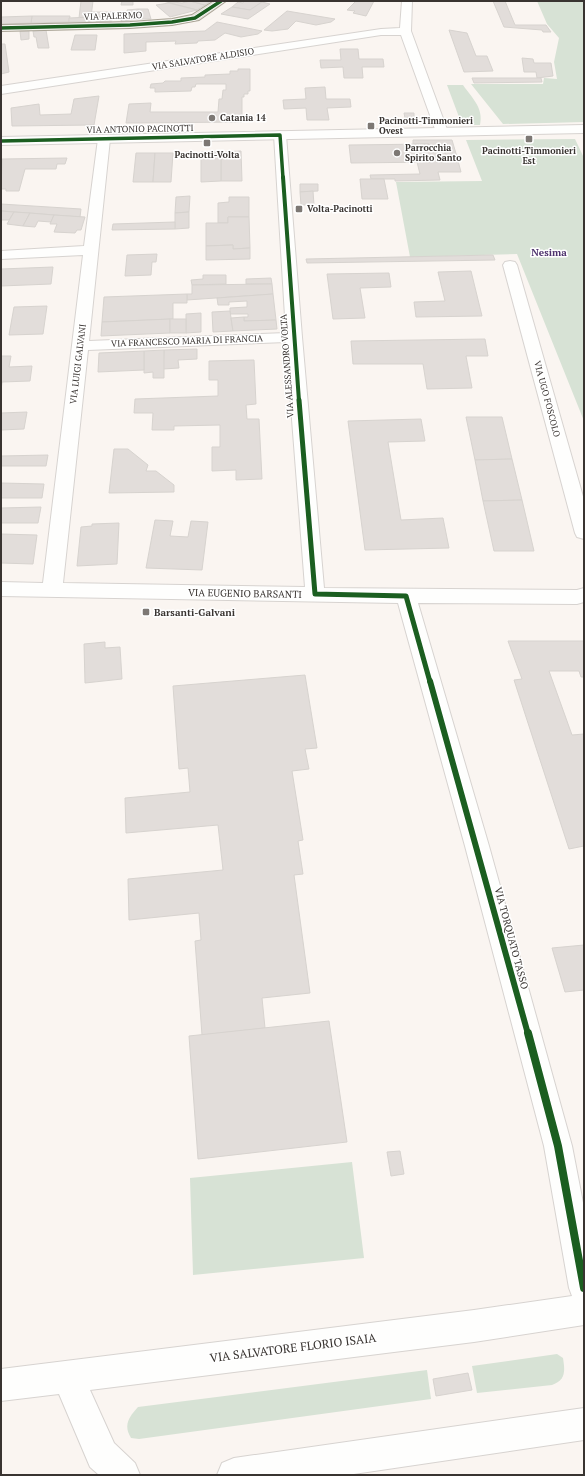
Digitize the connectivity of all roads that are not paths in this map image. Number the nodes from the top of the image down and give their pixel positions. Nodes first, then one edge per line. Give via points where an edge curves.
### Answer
1 (221, 1) edge
2 (407, 1) edge
3 (1, 28) edge
4 (405, 31) junction
5 (1, 90) edge
6 (584, 129) edge
7 (442, 132) junction
8 (280, 135) junction
9 (104, 139) junction
10 (1, 141) edge
11 (91, 250) junction
12 (1, 256) edge
13 (510, 265) dead end
14 (294, 337) junction
15 (80, 346) junction
16 (584, 533) edge
17 (1, 589) edge
18 (52, 590) junction
19 (314, 594) junction
20 (584, 595) edge
21 (406, 596) junction
22 (584, 1288) edge
23 (584, 1310) edge
24 (68, 1376) junction
25 (1, 1385) edge
26 (584, 1424) edge
27 (123, 1475) edge
28 (234, 1475) edge

1 - 3 main road, VIA PALERMO via 194,18 172,22
2 - 4 street
4 - 5 street, VIA SALVATORE ALDISIO via 381,32
4 - 7 street
6 - 7 street, VIA ANTONIO PACINOTTI
7 - 8 street, VIA ANTONIO PACINOTTI
8 - 9 street, VIA ANTONIO PACINOTTI
8 - 14 street, VIA ALESSANDRO VOLTA
9 - 10 street, VIA ANTONIO PACINOTTI
9 - 11 street, VIA LUIGI GALVANI
11 - 12 street
11 - 15 street, VIA LUIGI GALVANI
13 - 16 street, VIA UGO FOSCOLO
14 - 15 street, VIA FRANCESCO MARIA DI FRANCIA
14 - 19 street, VIA ALESSANDRO VOLTA
15 - 18 street, VIA LUIGI GALVANI
17 - 18 street, VIA EUGENIO BARSANTI
18 - 19 street, VIA EUGENIO BARSANTI
19 - 21 street, VIA EUGENIO BARSANTI
20 - 21 street, VIA EUGENIO BARSANTI
21 - 22 street, VIA TORQUATO TASSO via 558,1146
23 - 24 street, VIA SALVATORE FLORIO ISAIA
24 - 25 street, VIA SALVATORE FLORIO ISAIA
24 - 27 street via 102,1455
26 - 28 street

